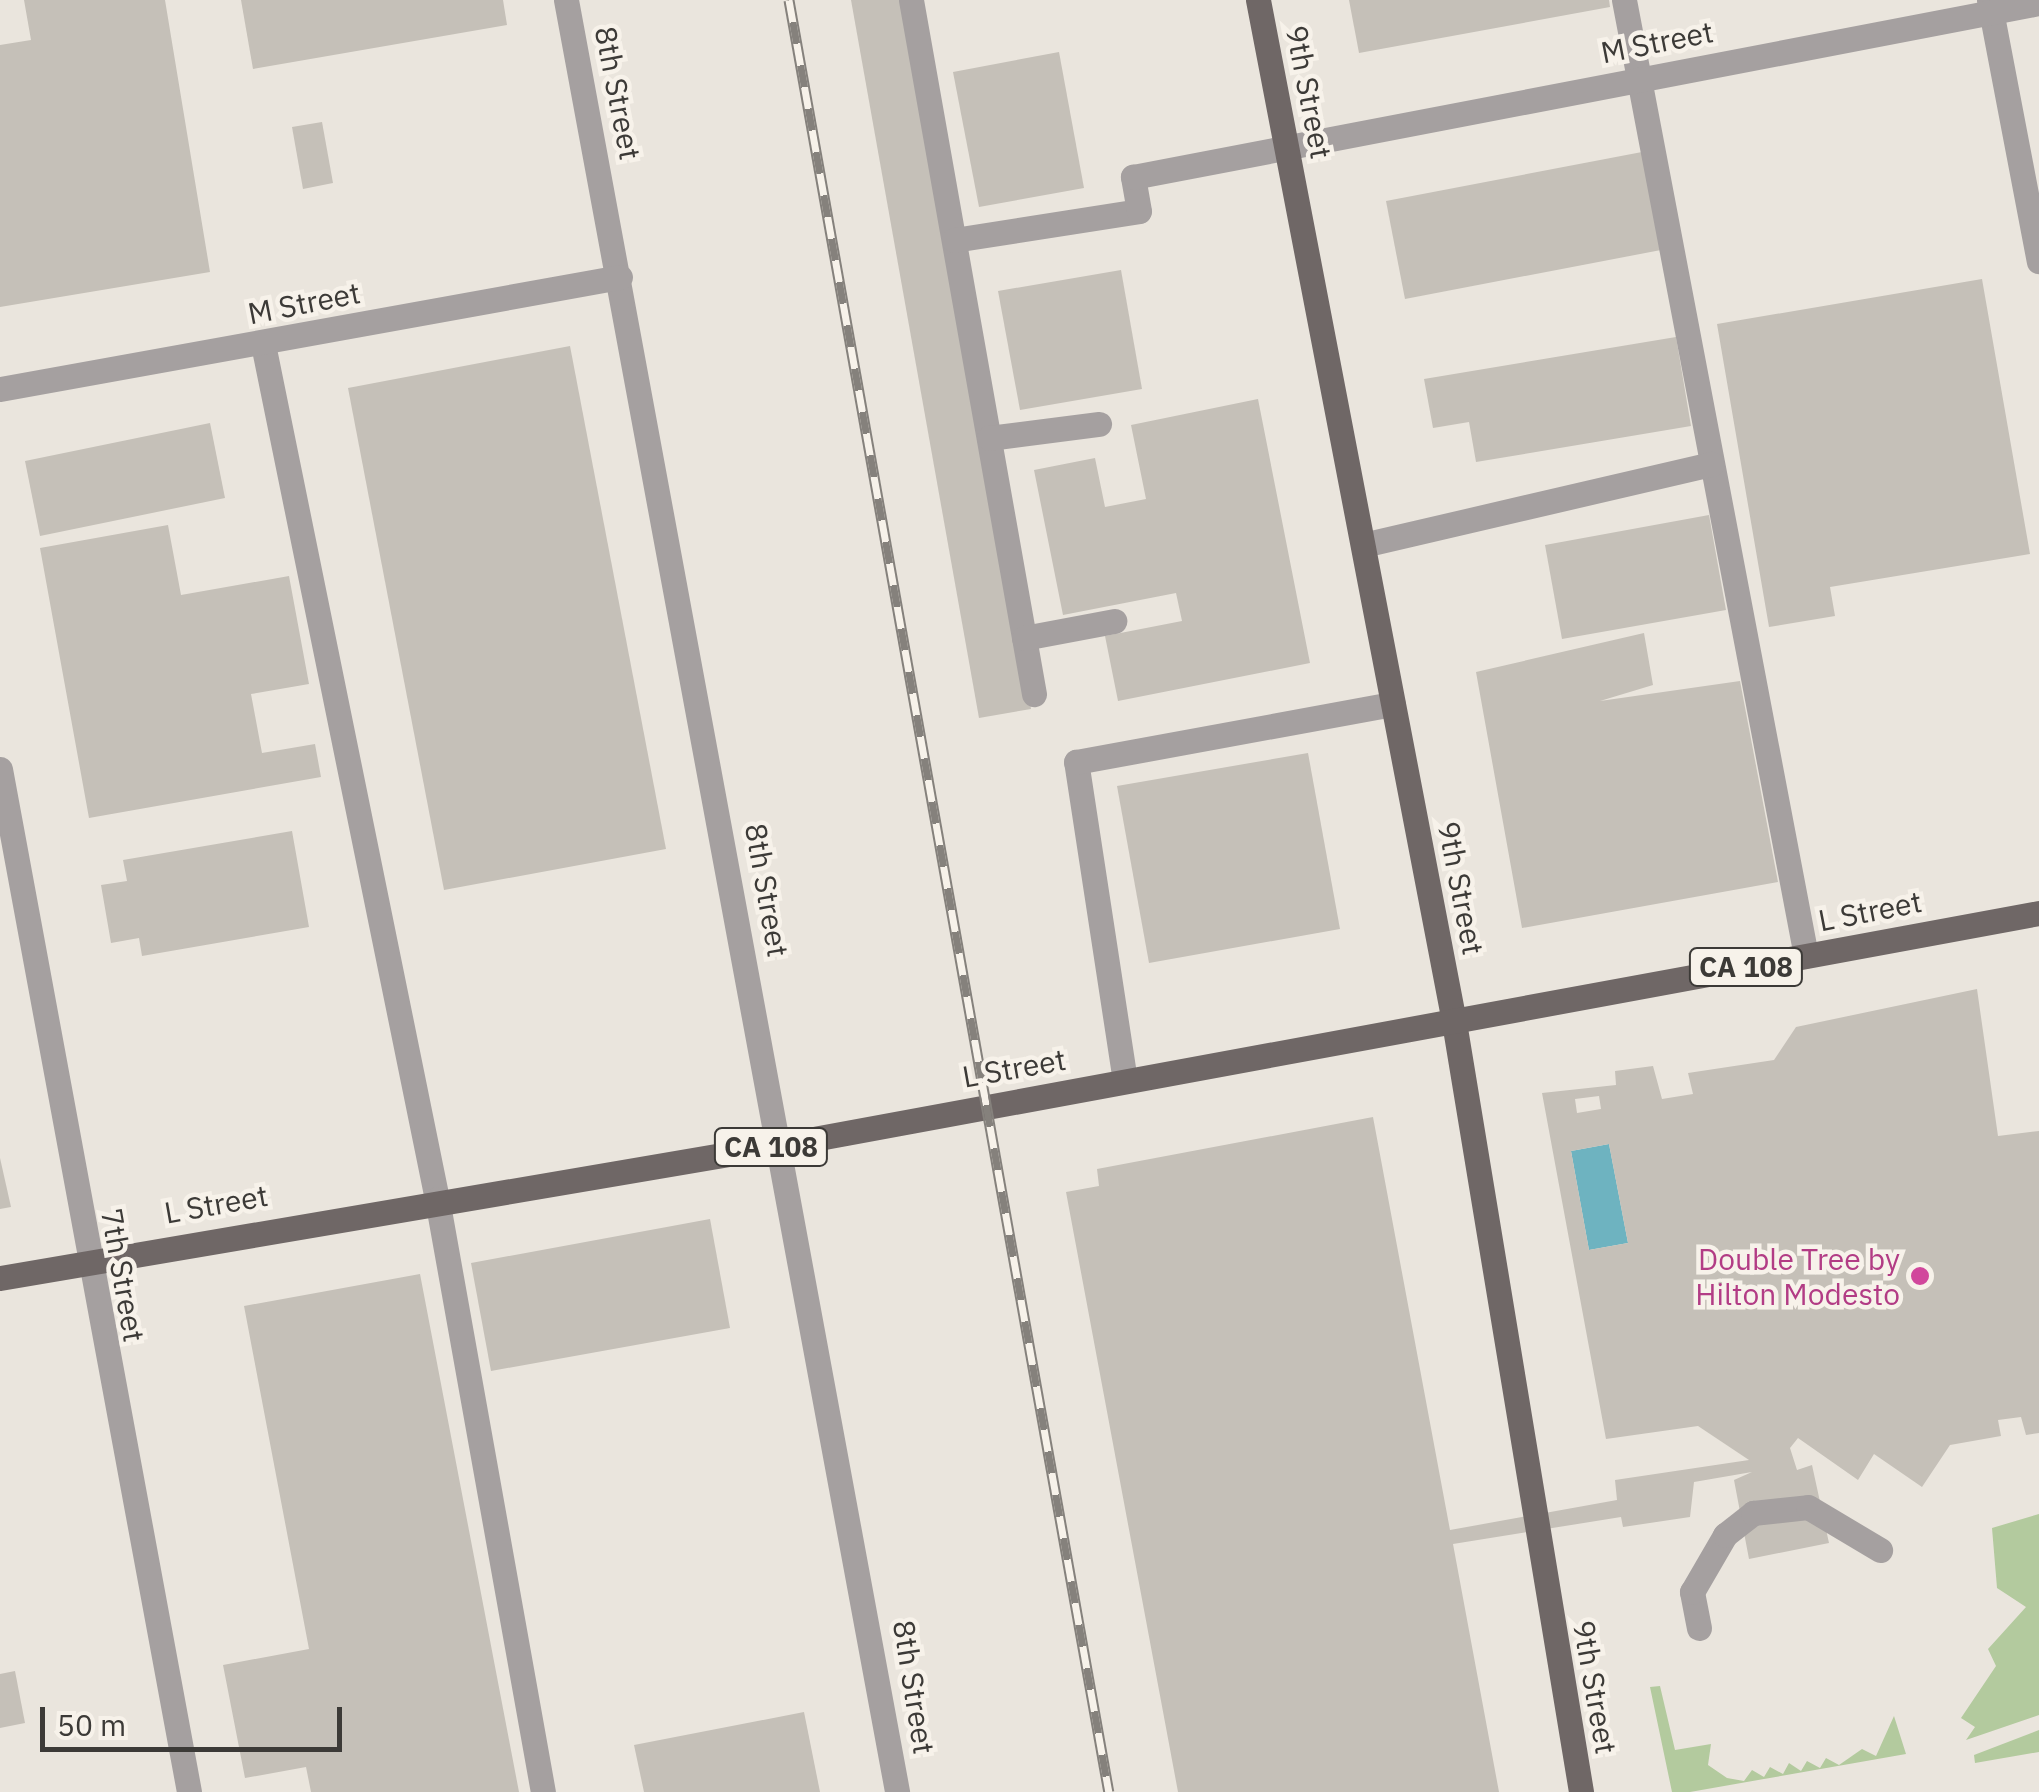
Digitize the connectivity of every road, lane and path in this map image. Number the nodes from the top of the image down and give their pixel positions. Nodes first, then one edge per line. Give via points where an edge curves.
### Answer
1 (566, 0) edge
2 (911, 0) edge
3 (1258, 0) edge
4 (1624, 0) edge
5 (2039, 3) edge
6 (1990, 4) edge
7 (1638, 78) junction
8 (1288, 152) junction
9 (954, 240) junction
10 (2039, 261) edge
11 (620, 276) junction
12 (263, 344) junction
13 (0, 389) edge
14 (1098, 424) dead end
15 (989, 438) junction
16 (1712, 464) junction
17 (1363, 545) junction
18 (1114, 620) dead end
19 (1024, 638) junction
20 (1034, 694) dead end
21 (1393, 704) junction
22 (0, 770) edge
23 (2039, 913) edge
24 (1806, 956) junction
25 (1454, 1022) junction
26 (1125, 1081) junction
27 (781, 1145) junction
28 (436, 1200) junction
29 (86, 1259) junction
30 (0, 1278) edge
31 (1880, 1550) dead end
32 (1698, 1628) dead end
33 (190, 1792) edge
34 (543, 1792) edge
35 (897, 1792) edge
36 (1581, 1792) edge

1 - 11 street, 8th Street
2 - 9 street
3 - 8 main road, 9th Street
4 - 7 street
5 - 6 street, M Street
6 - 7 street, M Street
6 - 10 street
7 - 8 street, M Street
7 - 16 street
8 - 9 street, M Street via 1133,177 1138,211
8 - 17 main road, 9th Street
9 - 15 street
11 - 12 street, M Street
11 - 27 street, 8th Street
12 - 13 street, M Street
12 - 28 street
14 - 15 street
15 - 19 street
16 - 17 street
16 - 24 street
17 - 21 main road, 9th Street
18 - 19 street
19 - 20 street
21 - 25 main road, 9th Street
21 - 26 street via 1076,762
22 - 29 street, 7th Street
23 - 24 main road, L Street / CA 108
24 - 25 main road, L Street / CA 108
25 - 26 main road, L Street / CA 108
25 - 36 main road, 9th Street
26 - 27 main road, L Street / CA 108
27 - 28 main road, L Street / CA 108
27 - 35 street, 8th Street
28 - 29 main road, L Street / CA 108
28 - 34 street
29 - 30 main road, L Street / CA 108
29 - 33 street, 7th Street
31 - 32 street via 1808,1507 1753,1512 1726,1536 1692,1592

